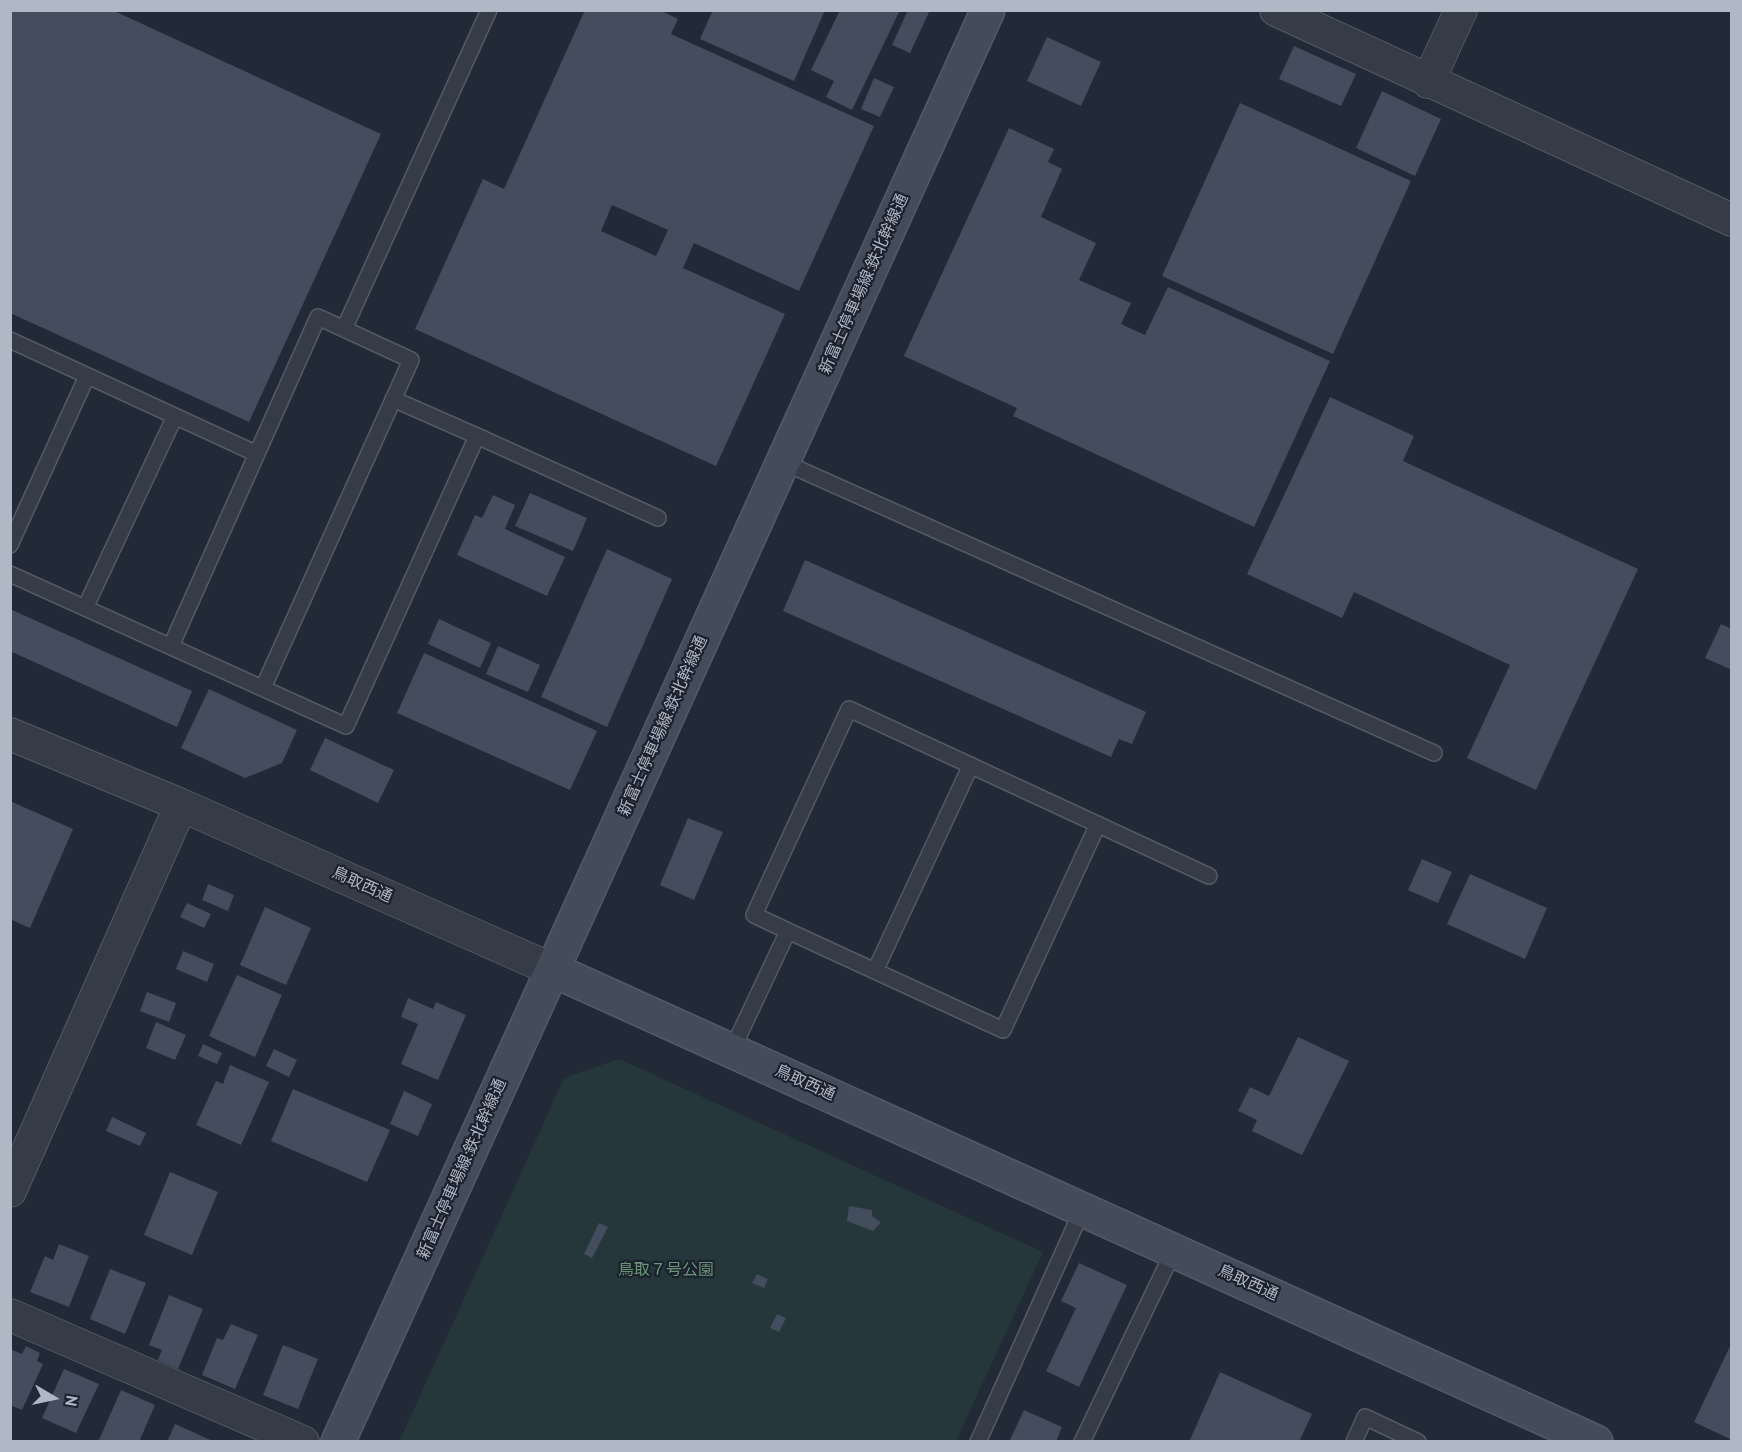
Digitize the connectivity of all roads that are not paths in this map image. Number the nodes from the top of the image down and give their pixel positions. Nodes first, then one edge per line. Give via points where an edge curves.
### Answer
1 (489, 10) edge
2 (988, 10) edge
3 (1276, 10) edge
4 (1461, 10) edge
5 (1428, 82) junction
6 (1731, 220) edge
7 (344, 329) junction
8 (10, 340) edge
9 (87, 376) junction
10 (393, 399) junction
11 (175, 416) junction
12 (477, 436) junction
13 (257, 454) junction
14 (783, 462) junction
15 (658, 518) dead end
16 (10, 545) edge
17 (10, 574) edge
18 (85, 608) junction
19 (171, 646) junction
20 (263, 688) junction
21 (10, 734) edge
22 (1434, 753) dead end
23 (971, 765) junction
24 (181, 805) junction
25 (1098, 824) junction
26 (1209, 876) dead end
27 (788, 931) junction
28 (553, 970) junction
29 (875, 971) junction
30 (732, 1050) junction
31 (10, 1191) edge
32 (1083, 1208) junction
33 (1174, 1250) junction
34 (10, 1315) edge
35 (303, 1442) edge
36 (338, 1442) edge
37 (978, 1442) edge
38 (1082, 1442) edge
39 (1354, 1442) edge
40 (1418, 1442) edge
41 (1596, 1442) edge

1 - 7 lane
2 - 14 main road, 新富士停車場線:鉄北幹線通
3 - 5 street
4 - 5 street
5 - 6 street
7 - 10 lane via 411,360
7 - 13 lane via 318,317
8 - 9 lane
9 - 11 lane
9 - 16 lane
10 - 12 lane
10 - 20 lane
11 - 13 lane
11 - 18 lane
12 - 15 lane
12 - 20 lane via 346,726
13 - 19 lane
14 - 22 lane
14 - 28 main road, 新富士停車場線:鉄北幹線通
17 - 18 lane
18 - 19 lane
19 - 20 lane
21 - 24 street, 鳥取西通
23 - 25 lane
23 - 27 lane via 849,709 754,915
23 - 29 lane
24 - 28 street, 鳥取西通
24 - 31 street
25 - 26 lane
25 - 29 lane via 1003,1030
27 - 29 lane
27 - 30 lane
28 - 30 main road, 鳥取西通
28 - 36 main road, 新富士停車場線:鉄北幹線通
30 - 32 main road, 鳥取西通
32 - 33 main road, 鳥取西通
32 - 37 lane
33 - 38 lane
33 - 41 main road, 鳥取西通
34 - 35 street
39 - 40 lane via 1365,1417

